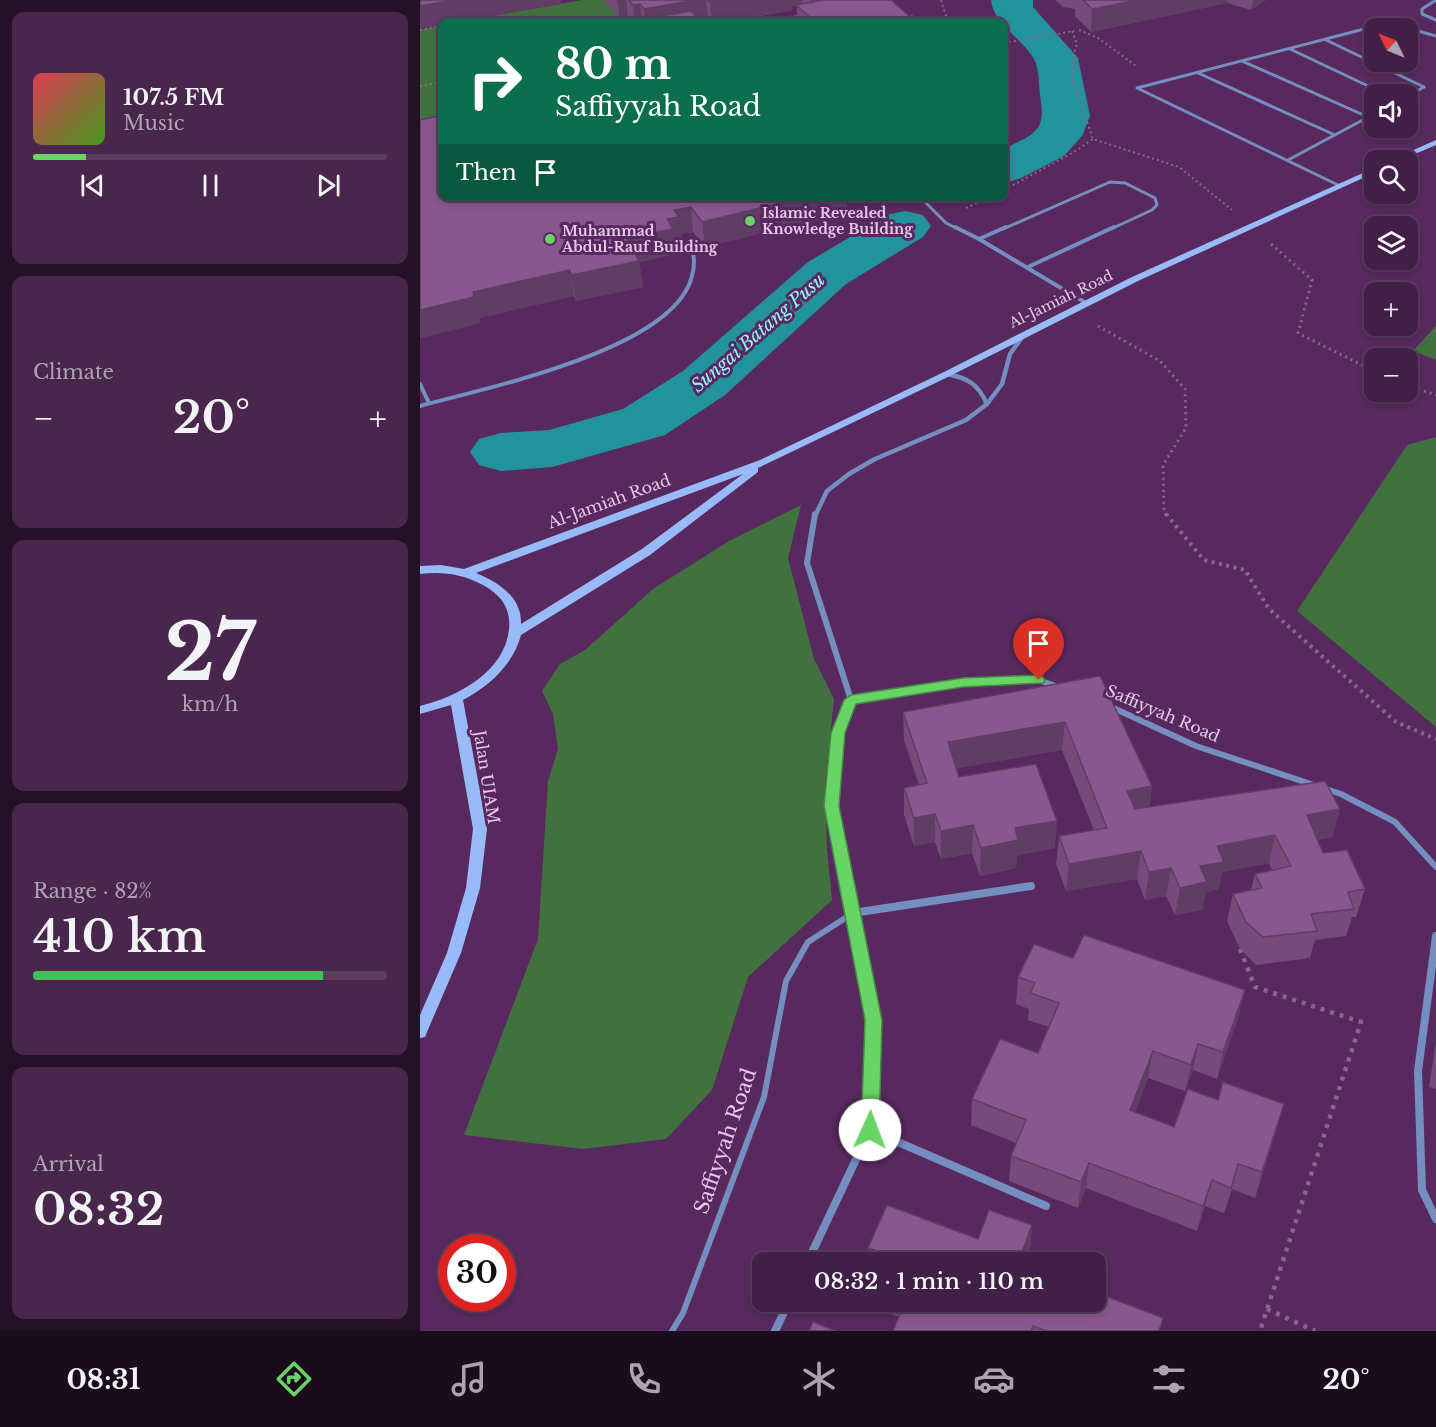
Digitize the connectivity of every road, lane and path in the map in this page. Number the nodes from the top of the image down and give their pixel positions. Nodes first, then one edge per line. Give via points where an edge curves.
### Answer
1 (941, 0) edge
2 (1436, 0) edge
3 (804, 15) edge
4 (903, 15) edge
5 (785, 18) edge
6 (918, 18) edge
7 (948, 18) edge
8 (1436, 20) edge
9 (438, 26) edge
10 (1087, 28) dead end
11 (420, 30) edge
12 (1079, 30) junction
13 (1072, 31) junction
14 (1436, 36) edge
15 (1325, 40) junction
16 (1008, 42) edge
17 (1290, 49) junction
18 (1242, 61) junction
19 (1197, 73) junction
20 (1159, 82) junction
21 (438, 83) edge
22 (1365, 84) edge
23 (1418, 84) edge
24 (420, 86) edge
25 (1364, 115) edge
26 (1364, 119) edge
27 (1335, 135) junction
28 (1093, 139) junction
29 (1436, 142) edge
30 (1418, 150) edge
31 (1288, 160) junction
32 (1364, 175) edge
33 (1341, 186) junction
34 (1008, 187) edge
35 (656, 201) edge
36 (924, 201) edge
37 (1235, 212) dead end
38 (666, 214) edge
39 (979, 239) junction
40 (1270, 243) dead end
41 (690, 245) dead end
42 (1028, 267) junction
43 (1086, 303) junction
44 (1071, 311) junction
45 (1025, 333) junction
46 (1364, 366) edge
47 (948, 374) junction
48 (420, 384) edge
49 (1418, 389) edge
50 (1436, 395) edge
51 (429, 403) junction
52 (987, 404) junction
53 (420, 406) edge
54 (764, 462) junction
55 (422, 567) edge
56 (465, 573) junction
57 (517, 632) junction
58 (1068, 691) edge
59 (456, 698) junction
60 (851, 700) junction
61 (1098, 702) edge
62 (420, 710) edge
63 (1436, 739) edge
64 (1436, 867) edge
65 (1031, 886) dead end
66 (853, 913) junction
67 (1436, 936) edge
68 (1240, 949) dead end
69 (420, 1032) edge
70 (870, 1130) junction
71 (1046, 1206) dead end
72 (1436, 1219) edge
73 (812, 1252) edge
74 (1267, 1309) junction
75 (784, 1312) edge
76 (672, 1331) edge
77 (775, 1331) edge
78 (1260, 1331) edge
79 (1315, 1331) edge

1 - 7 path
2 - 8 lane via 1422,9 1422,14
3 - 5 path
4 - 6 path
9 - 11 path
10 - 12 path
12 - 13 path
12 - 20 path via 1098,38
13 - 16 path
13 - 28 path via 1077,44 1071,57 1073,80
14 - 15 lane via 1388,26
15 - 17 lane
15 - 23 lane
17 - 18 lane
17 - 22 lane
18 - 19 lane
18 - 25 lane
19 - 20 lane
19 - 27 lane
20 - 31 lane via 1137,88
21 - 24 path
26 - 27 lane
27 - 31 lane
28 - 34 path
28 - 37 path via 1179,167
29 - 30 street
31 - 33 lane
32 - 33 street, Al-Jamiah Road
33 - 43 street, Al-Jamiah Road
35 - 38 lane
36 - 39 lane via 946,223
39 - 42 lane
39 - 42 lane via 1110,182 1125,183 1155,198 1152,210
40 - 46 path via 1312,280 1298,333
41 - 51 lane via 693,272 686,293 673,308 640,332 547,372
42 - 43 lane
43 - 44 street, Al-Jamiah Road
44 - 45 street, Al-Jamiah Road
44 - 63 path via 1160,361 1185,389 1186,428 1163,465 1164,512 1204,560 1245,570 1269,609 1396,722
45 - 47 street, Al-Jamiah Road
45 - 52 street via 1010,354 1002,384
47 - 52 street via 973,381
47 - 54 street, Al-Jamiah Road
48 - 51 lane
49 - 50 path
51 - 53 lane
52 - 60 street via 966,420 849,474 827,491 815,514 807,563
54 - 56 street, Al-Jamiah Road
54 - 57 street, Al-Jamiah Road via 646,552
55 - 56 street, Al-Jamiah Road
56 - 57 street, Al-Jamiah Road via 489,581 506,595 515,612
57 - 59 street via 513,646 492,674
58 - 60 street via 1039,680 974,682
59 - 62 street
59 - 69 street, Jalan UIAM via 480,829 473,888 454,953
60 - 66 street via 838,733 832,806
61 - 64 street, Saffiyyah Road via 1196,746 1341,794 1395,822
65 - 66 street, Saffiyyah Road
66 - 70 street via 873,1020
66 - 76 lane, Saffiyyah Road via 808,942 786,981 764,1097 683,1313
67 - 72 street via 1418,1071 1422,1190
68 - 74 path via 1254,987 1361,1022
70 - 71 street
70 - 73 street
74 - 78 path
74 - 79 path
75 - 77 street

